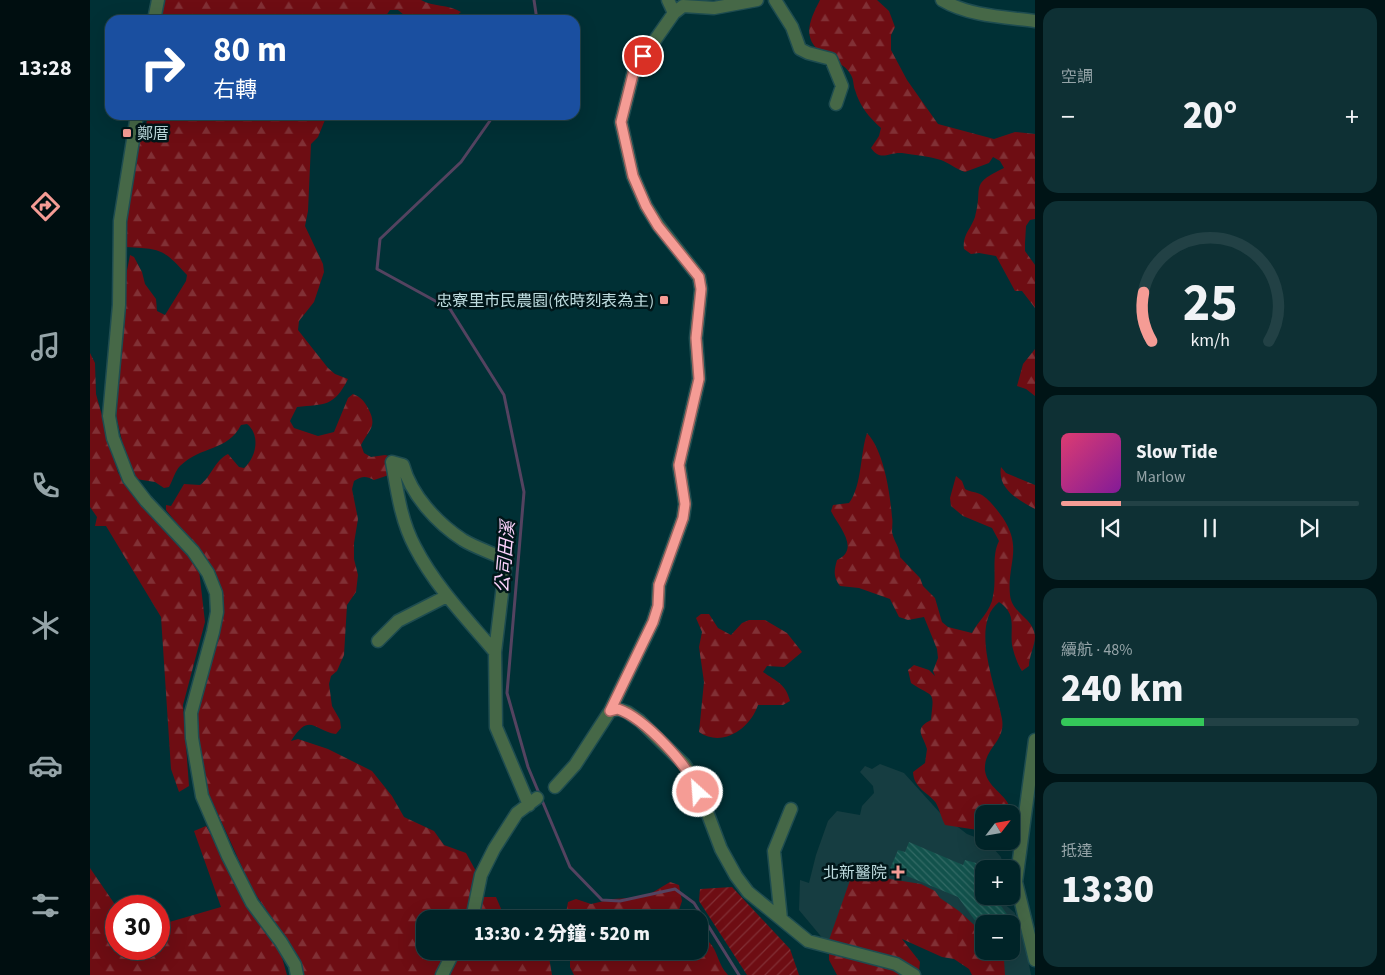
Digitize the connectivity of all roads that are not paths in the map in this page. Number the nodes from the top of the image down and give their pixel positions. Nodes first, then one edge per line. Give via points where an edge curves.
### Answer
1 (158, 0) edge
2 (668, 0) edge
3 (757, 0) edge
4 (775, 0) edge
5 (942, 0) edge
6 (674, 13) junction
7 (155, 15) edge
8 (1035, 21) edge
9 (836, 104) dead end
10 (136, 120) edge
11 (447, 596) junction
12 (378, 641) dead end
13 (495, 652) junction
14 (610, 711) junction
15 (1035, 740) edge
16 (555, 786) dead end
17 (791, 809) dead end
18 (474, 910) edge
19 (781, 919) junction
20 (450, 960) edge
21 (1035, 960) edge
22 (297, 975) edge
23 (442, 975) edge
24 (914, 975) edge

1 - 7 street
2 - 6 street
3 - 6 street via 714,8 683,6
4 - 9 street via 792,27 800,49 831,59 842,86
5 - 8 street via 952,6 991,16
6 - 14 street via 634,70 621,122 633,176 646,206 699,277 701,289 696,338 699,379 679,465 685,504 683,518 659,585 653,622
10 - 22 street via 120,221 119,305 109,416 113,438 129,478 193,551 208,573 216,593 213,632 191,713 202,796 252,903 281,942 295,965
11 - 12 street via 398,621
11 - 13 street
11 - 13 street via 415,548 399,505 392,462 403,465 407,480 424,506 464,540 506,560
13 - 18 street via 496,727 533,802 517,814 494,849 481,875
14 - 16 street via 575,765
14 - 19 street via 628,712 684,764 736,876 748,892
15 - 21 street via 1016,882
17 - 19 street via 774,851
19 - 24 street via 808,941 896,964
20 - 23 street

